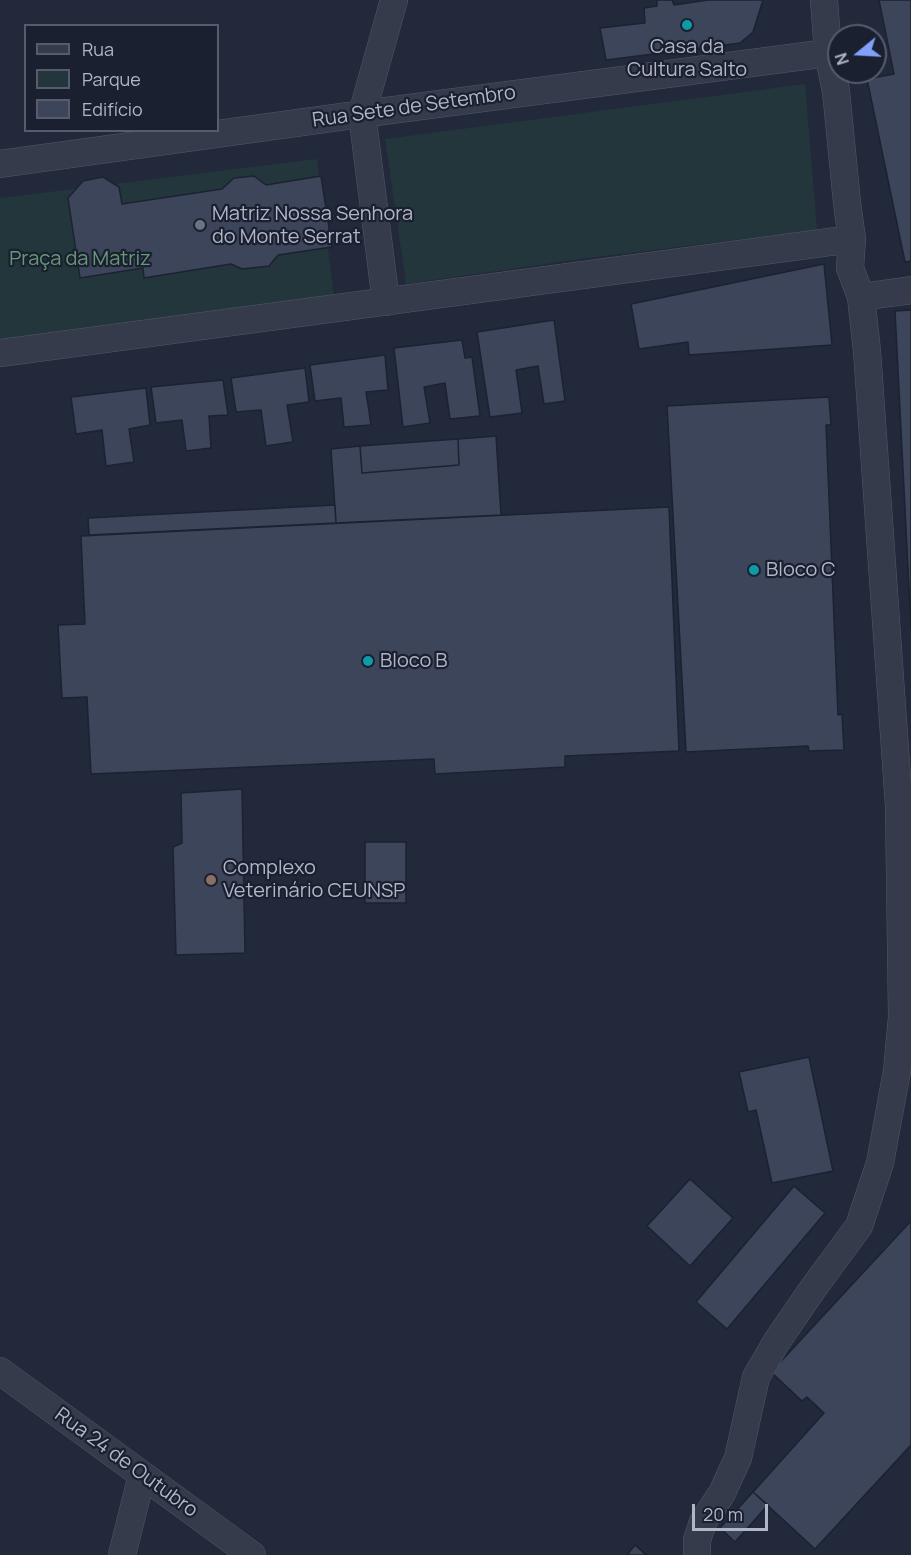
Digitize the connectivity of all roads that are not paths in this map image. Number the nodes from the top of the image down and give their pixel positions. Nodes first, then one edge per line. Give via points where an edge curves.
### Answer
1 (394, 0) edge
2 (824, 0) edge
3 (827, 40) edge
4 (827, 53) edge
5 (835, 84) edge
6 (362, 114) junction
7 (0, 164) edge
8 (852, 240) junction
9 (911, 290) edge
10 (861, 297) junction
11 (386, 302) junction
12 (0, 353) edge
13 (0, 1371) edge
14 (142, 1475) junction
15 (122, 1555) edge
16 (252, 1555) edge
17 (697, 1555) edge

1 - 6 street
2 - 3 street
4 - 6 street, Rua Sete de Setembro
5 - 8 street
6 - 7 street, Rua Sete de Setembro
6 - 11 street
8 - 10 street via 850,268
8 - 11 street
9 - 10 street
10 - 17 street via 899,806 902,1017 897,1071 880,1162 859,1226 756,1377 738,1458 703,1522
11 - 12 street
13 - 14 street, Rua 24 de Outubro
14 - 15 street
14 - 16 street, Rua 24 de Outubro

